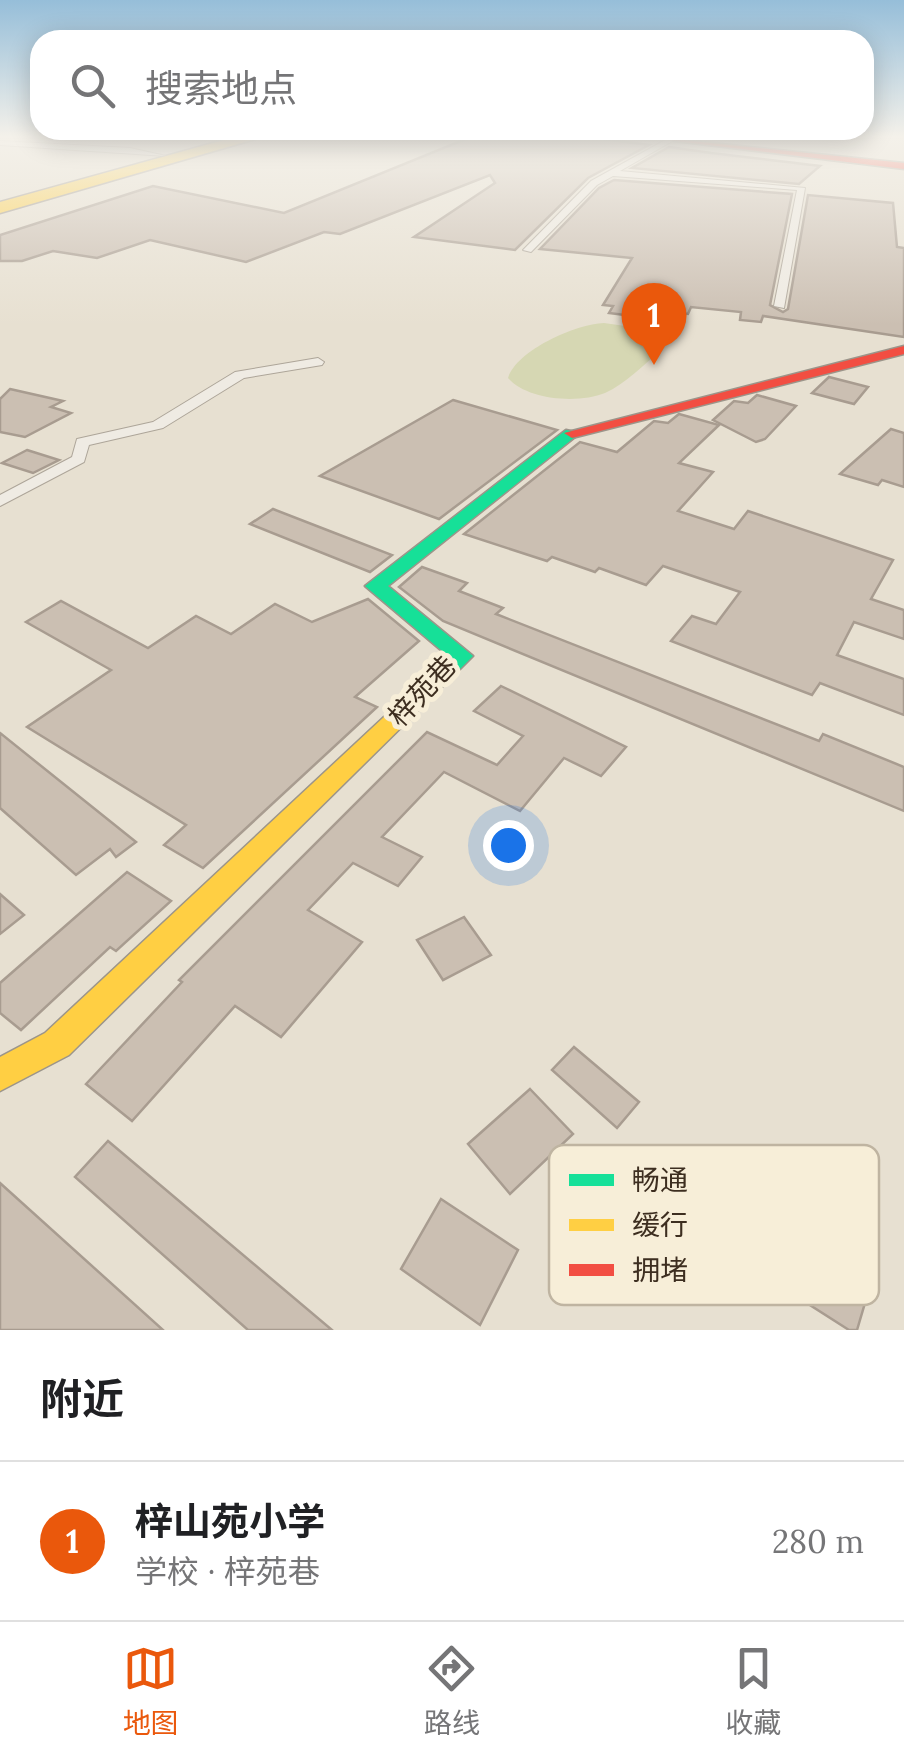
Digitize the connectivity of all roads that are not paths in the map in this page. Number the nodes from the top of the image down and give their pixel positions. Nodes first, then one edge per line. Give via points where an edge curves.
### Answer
1 (581, 200) edge
2 (799, 200) edge
3 (528, 250) dead end
4 (780, 306) dead end
5 (904, 350) edge
6 (318, 362) dead end
7 (0, 501) edge
8 (0, 1076) edge

1 - 3 street
2 - 4 street
5 - 8 street, 梓苑巷 via 578,429 375,586 462,656 56,1044
6 - 7 street via 240,375 158,425 82,442 79,458

